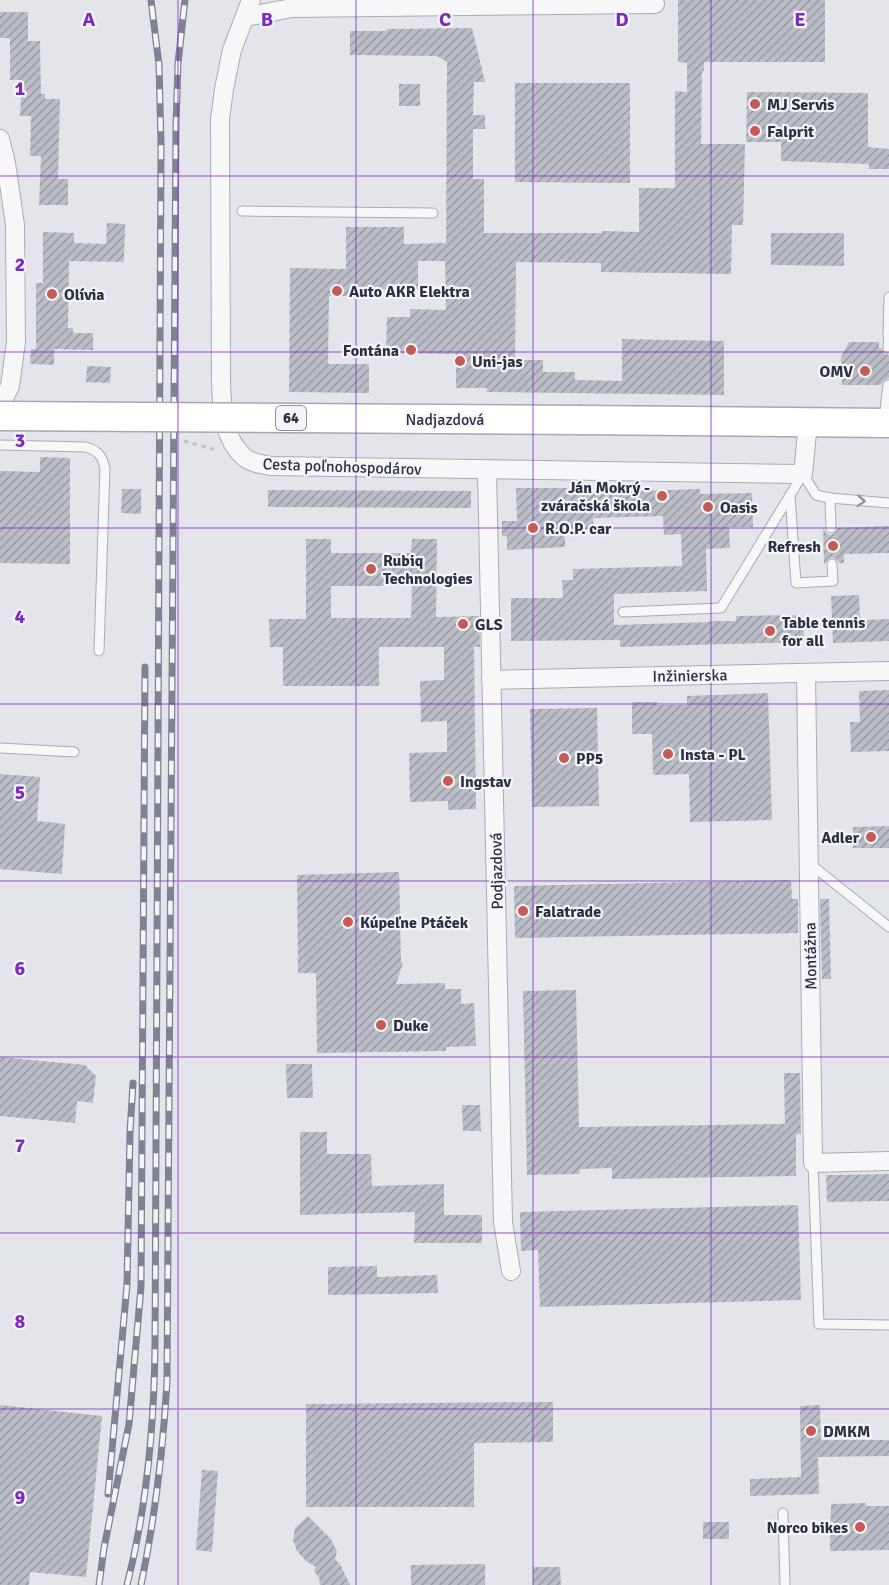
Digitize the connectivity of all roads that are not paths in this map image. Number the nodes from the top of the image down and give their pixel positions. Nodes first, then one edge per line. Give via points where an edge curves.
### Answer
1 (655, 4) dead end
2 (248, 8) edge
3 (0, 139) edge
4 (242, 211) dead end
5 (433, 213) dead end
6 (889, 298) edge
7 (889, 336) edge
8 (888, 348) edge
9 (888, 385) edge
10 (0, 406) edge
11 (0, 416) edge
12 (808, 422) junction
13 (887, 422) edge
14 (0, 445) edge
15 (487, 470) junction
16 (803, 474) junction
17 (790, 495) junction
18 (830, 498) junction
19 (889, 503) edge
20 (831, 528) dead end
21 (832, 564) dead end
22 (623, 612) dead end
23 (99, 651) dead end
24 (889, 671) edge
25 (806, 673) junction
26 (491, 680) junction
27 (0, 748) edge
28 (75, 752) dead end
29 (809, 863) junction
30 (889, 927) edge
31 (889, 1161) edge
32 (813, 1163) junction
33 (511, 1271) dead end
34 (889, 1325) edge
35 (783, 1513) dead end
36 (785, 1585) edge

1 - 2 street, Cesta poľnohospodárov
2 - 15 street, Cesta poľnohospodárov via 227,69 220,119 221,383 222,412 228,433 245,458 270,466
3 - 10 street via 15,225 16,342 10,386
4 - 5 lane
6 - 7 lane
7 - 8 lane
9 - 13 lane
11 - 12 main road, Nadjazdová / 64, bridge
12 - 13 main road, Nadjazdová / 64
12 - 16 street
14 - 23 lane via 86,447 94,449 103,460
15 - 16 street, Cesta poľnohospodárov
15 - 26 street, Podjazdová
16 - 17 lane
16 - 18 lane via 816,495
17 - 21 lane via 796,582 832,581
17 - 22 lane via 721,608
18 -> 19 lane
18 - 20 lane
24 - 25 street, Inžinierska
25 - 26 street, Inžinierska
25 - 29 street, Montážna
26 - 33 street, Podjazdová via 503,1222
27 - 28 lane
29 - 30 lane
29 - 32 street, Montážna
31 - 32 street
32 - 34 lane via 819,1323
35 - 36 lane

